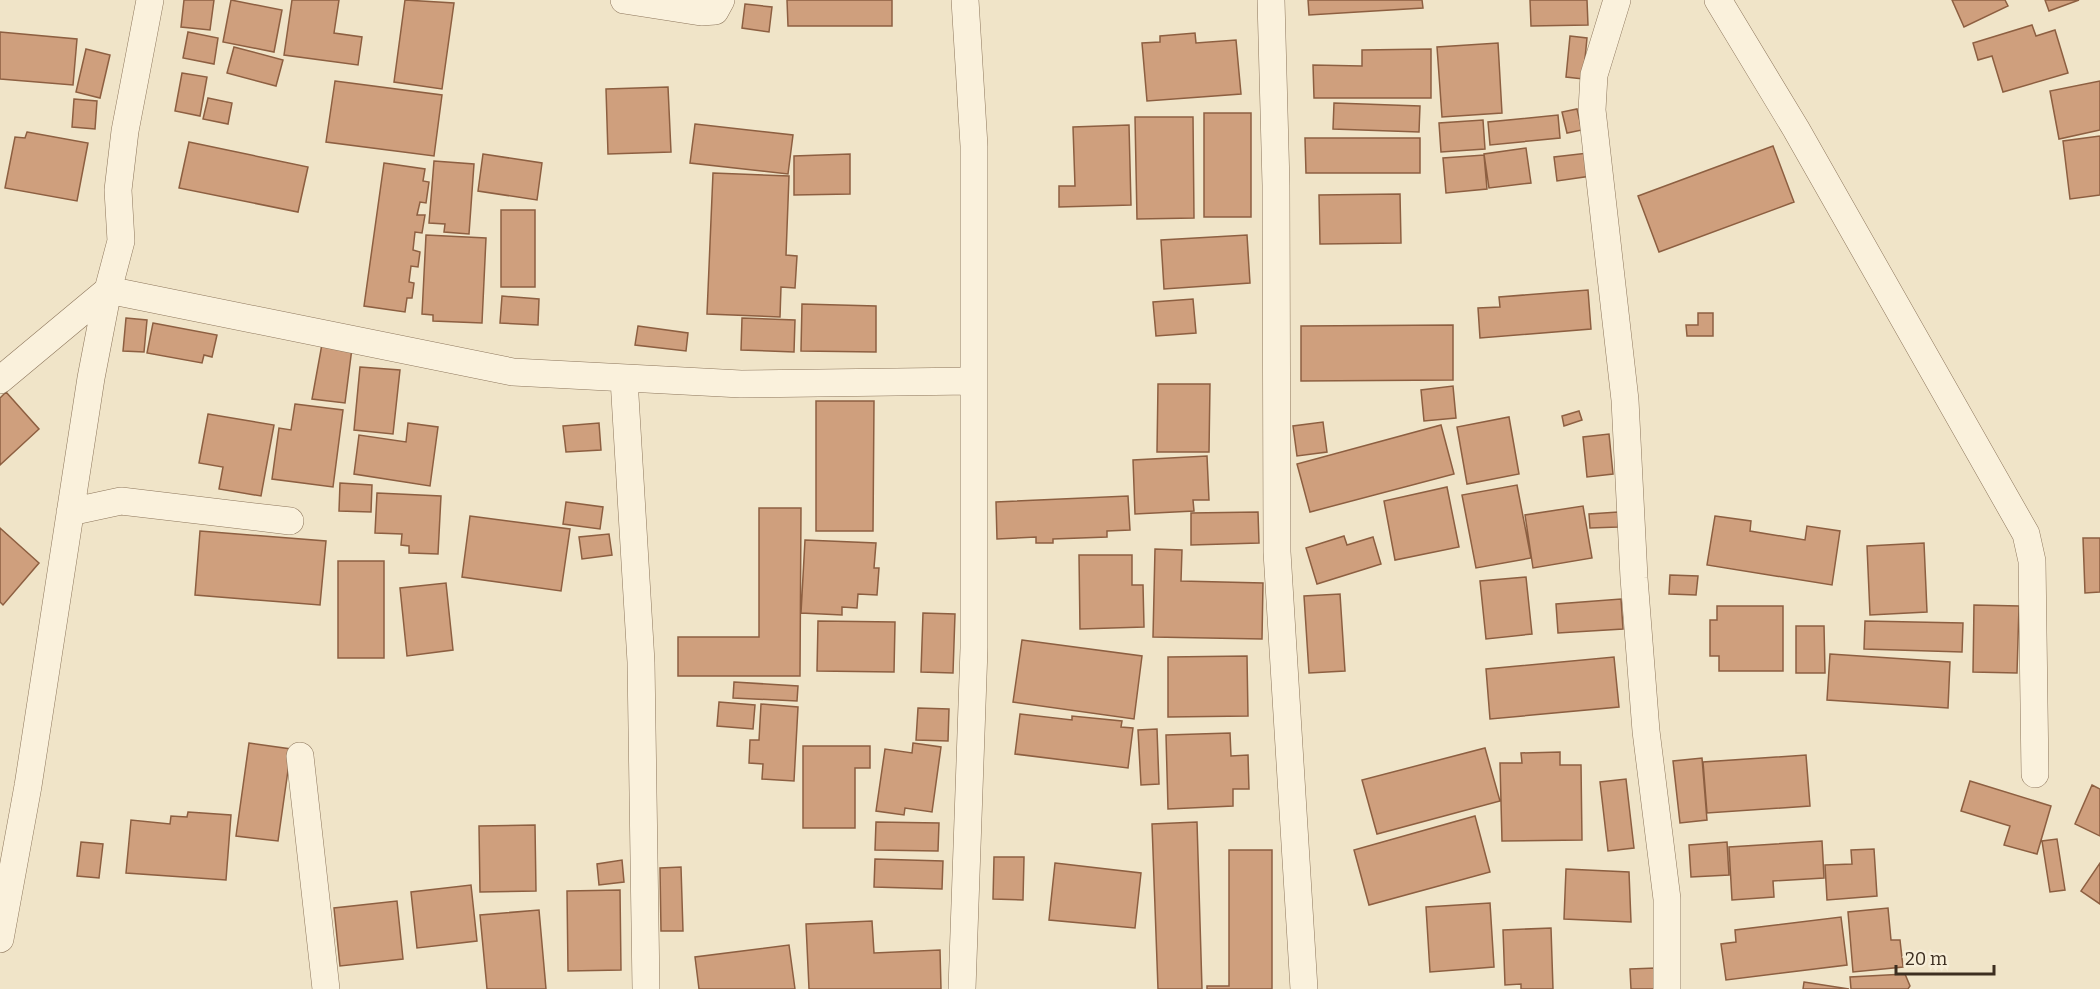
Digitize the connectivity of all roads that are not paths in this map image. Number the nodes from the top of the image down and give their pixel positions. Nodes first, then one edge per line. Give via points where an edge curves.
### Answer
1 (150, 0) edge
2 (624, 0) edge
3 (721, 0) edge
4 (965, 0) edge
5 (1271, 0) edge
6 (1617, 0) edge
7 (1718, 0) edge
8 (108, 290) junction
9 (624, 379) junction
10 (0, 380) edge
11 (972, 381) junction
12 (70, 512) junction
13 (290, 521) dead end
14 (300, 756) dead end
15 (2035, 774) dead end
16 (0, 939) edge
17 (326, 989) edge
18 (646, 989) edge
19 (962, 989) edge
20 (1304, 989) edge
21 (1667, 989) edge

1 - 8 street via 125,131 118,190 120,241
2 - 3 street via 700,12 715,11
4 - 11 street via 974,146
5 - 20 street via 1277,552
6 - 21 street via 1594,75 1592,110 1625,400 1646,731 1667,899
7 - 15 street via 1796,129 2026,534 2032,561
8 - 9 street via 513,372
8 - 10 street
8 - 12 street
9 - 11 street via 741,384
9 - 18 street via 641,662
11 - 19 street via 974,648
12 - 13 street via 121,501
12 - 16 street
14 - 17 street

